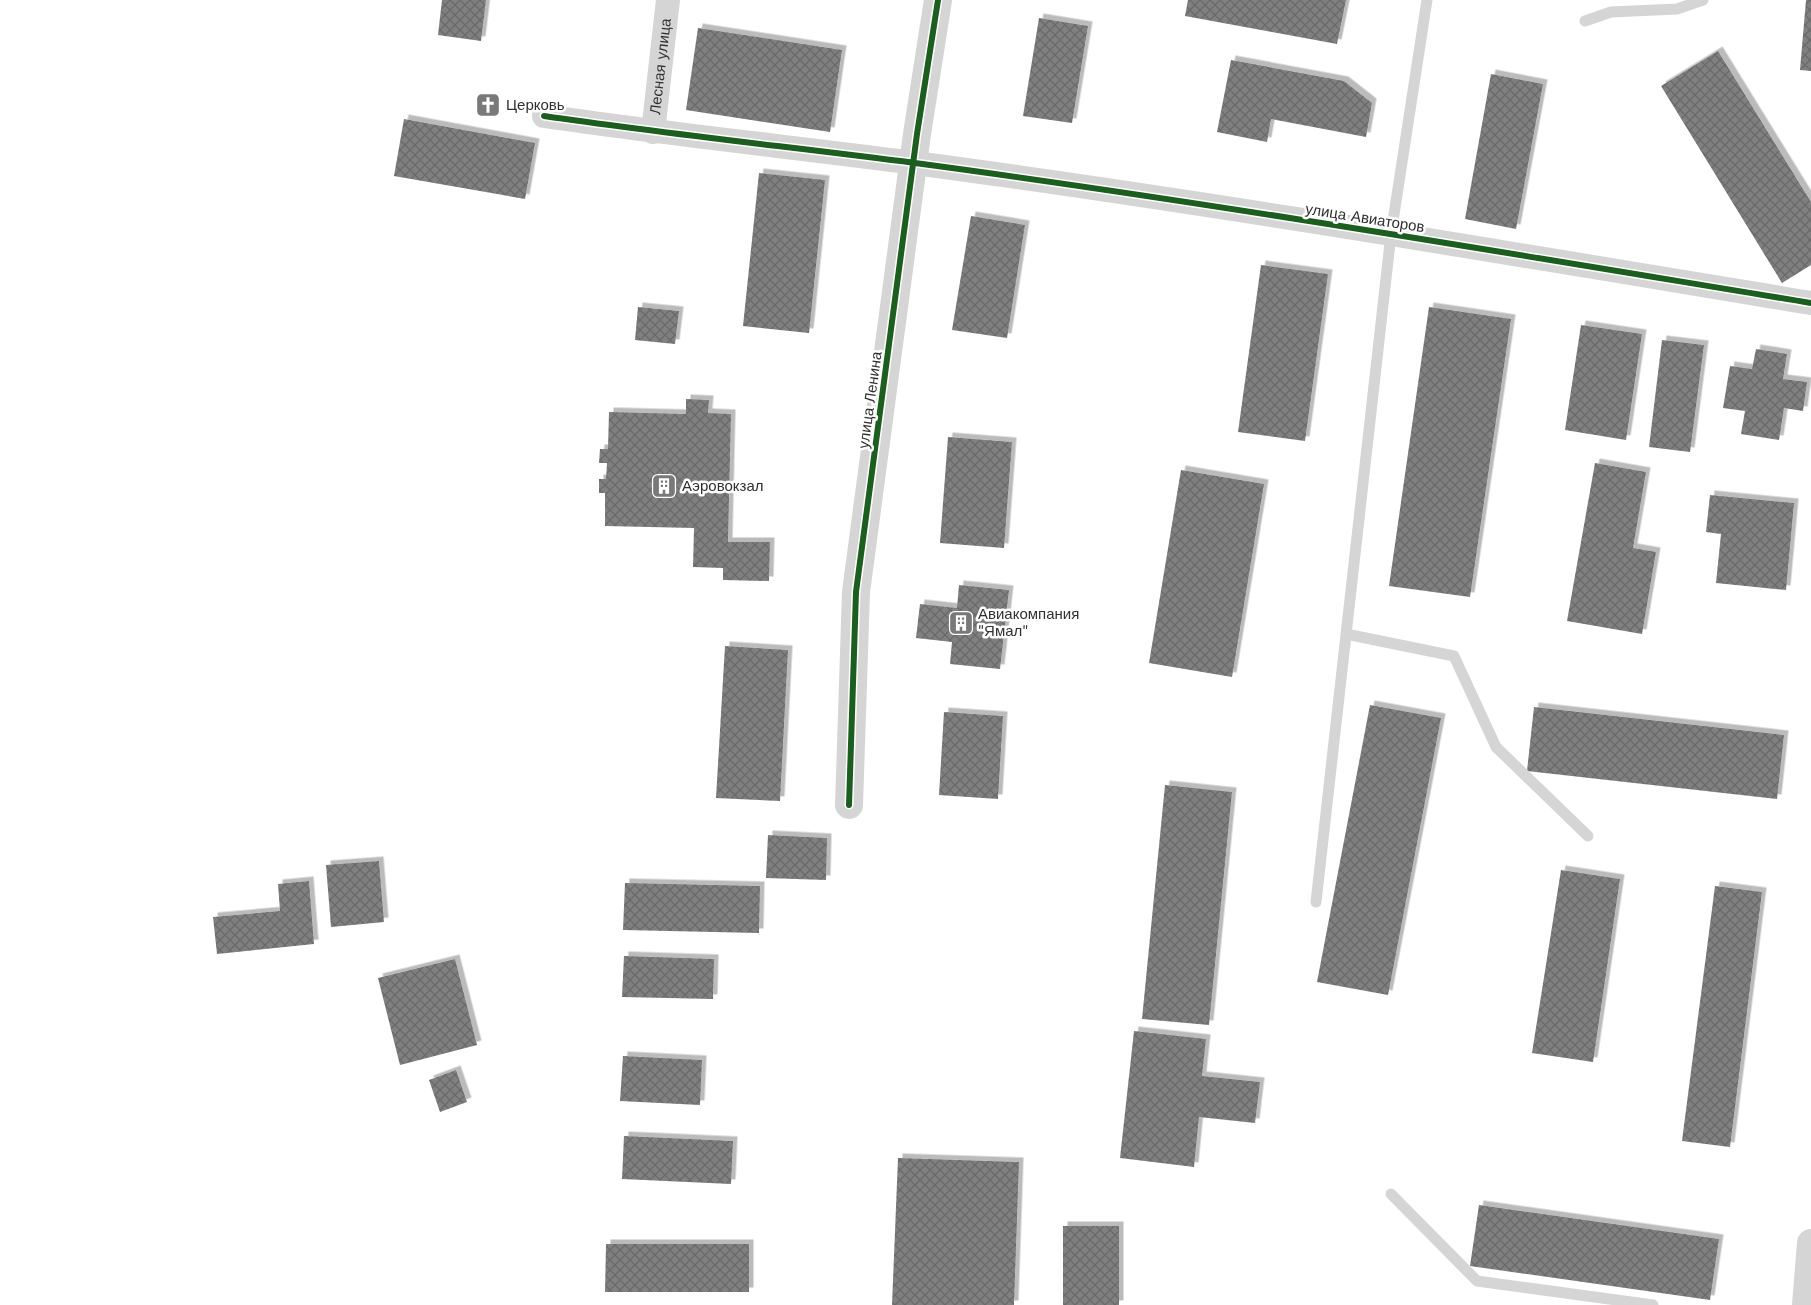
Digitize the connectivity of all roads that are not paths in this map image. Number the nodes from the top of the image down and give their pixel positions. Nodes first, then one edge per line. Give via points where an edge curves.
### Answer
1 (668, 0) edge
2 (938, 0) edge
3 (1427, 0) edge
4 (1703, 0) edge
5 (1585, 21) dead end
6 (544, 116) dead end
7 (653, 132) junction
8 (915, 163) junction
9 (1390, 234) junction
10 (1811, 303) edge
11 (1346, 634) junction
12 (849, 805) dead end
13 (1588, 836) dead end
14 (1316, 902) dead end
15 (1391, 1194) dead end
16 (1811, 1243) edge
17 (1653, 1305) edge
18 (1806, 1305) edge

1 - 7 street, Лесная улица
2 - 8 street, улица Ленина
3 - 9 lane
4 - 5 lane via 1677,9 1611,12
6 - 7 street, улица Авиаторов
7 - 8 street, улица Авиаторов
8 - 9 street, улица Авиаторов
8 - 12 street, улица Ленина via 856,592
9 - 10 street, улица Авиаторов
9 - 11 lane
11 - 13 lane via 1454,656 1496,747
11 - 14 lane
15 - 17 lane via 1477,1281
16 - 18 street

